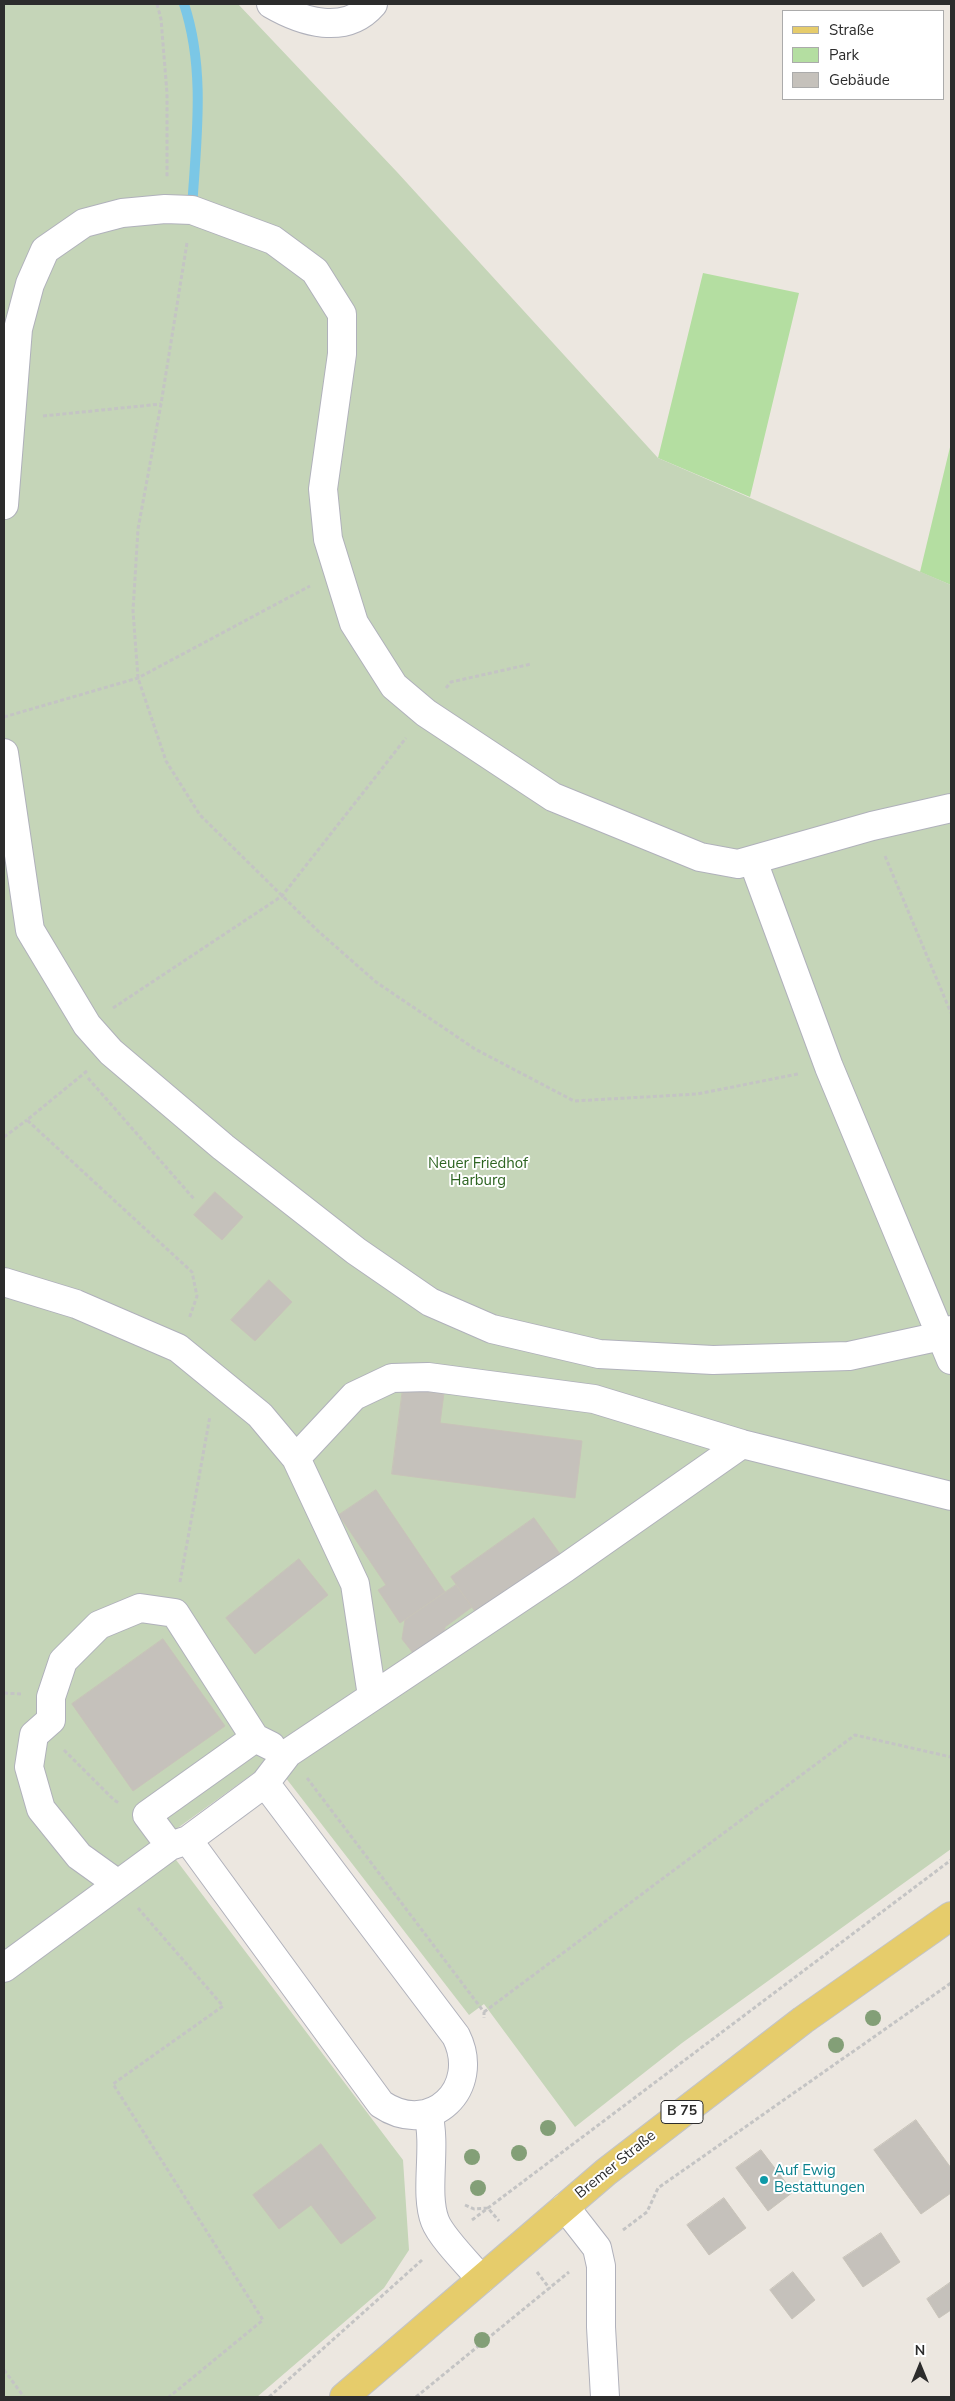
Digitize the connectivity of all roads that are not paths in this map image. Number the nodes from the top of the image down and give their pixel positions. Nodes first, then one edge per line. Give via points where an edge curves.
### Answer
1 (271, 4) edge
2 (372, 4) edge
3 (4, 505) edge
4 (4, 753) edge
5 (951, 808) edge
6 (753, 861) junction
7 (4, 1282) edge
8 (946, 1333) edge
9 (951, 1360) edge
10 (742, 1444) junction
11 (296, 1458) junction
12 (951, 1496) edge
13 (372, 1696) junction
14 (254, 1738) junction
15 (288, 1753) junction
16 (265, 1783) junction
17 (179, 1843) junction
18 (118, 1884) junction
19 (951, 1916) edge
20 (4, 1968) edge
21 (428, 2113) junction
22 (565, 2206) junction
23 (481, 2279) junction
24 (344, 2397) edge
25 (605, 2397) edge

1 - 2 street via 291,16 333,25 354,17
3 - 6 street via 18,329 30,284 45,250 84,223 122,213 165,209 192,210 273,240 316,271 342,314 342,354 323,489 328,539 354,623 394,686 426,713 553,797 700,857 738,864
4 - 8 street via 30,930 87,1025 110,1052 223,1147 356,1251 430,1302 492,1329 599,1354 713,1360 850,1356
5 - 6 street via 872,826
6 - 8 street via 830,1067
7 - 11 street via 76,1304 185,1353 260,1415
8 - 9 street
10 - 11 street via 594,1399 428,1377 392,1378 354,1396
10 - 12 street
10 - 13 street via 572,1563
11 - 13 street via 355,1584
13 - 15 street
14 - 15 street
14 - 17 street via 147,1815
14 - 18 street via 175,1613 140,1608 99,1625 63,1661 51,1696 51,1720 34,1735 29,1767 41,1809 79,1856
15 - 16 street
16 - 17 street
16 - 21 street via 456,2036 462,2053 456,2093 440,2109
17 - 18 street
17 - 21 street via 381,2104 400,2114
18 - 20 street
19 - 22 main road, Bremer Straße / B 75 via 717,2084
21 - 23 street via 433,2139 432,2208 436,2224
22 - 23 main road, Bremer Straße / B 75
22 - 25 street via 597,2248 601,2266
23 - 24 main road, Bremer Straße / B 75

